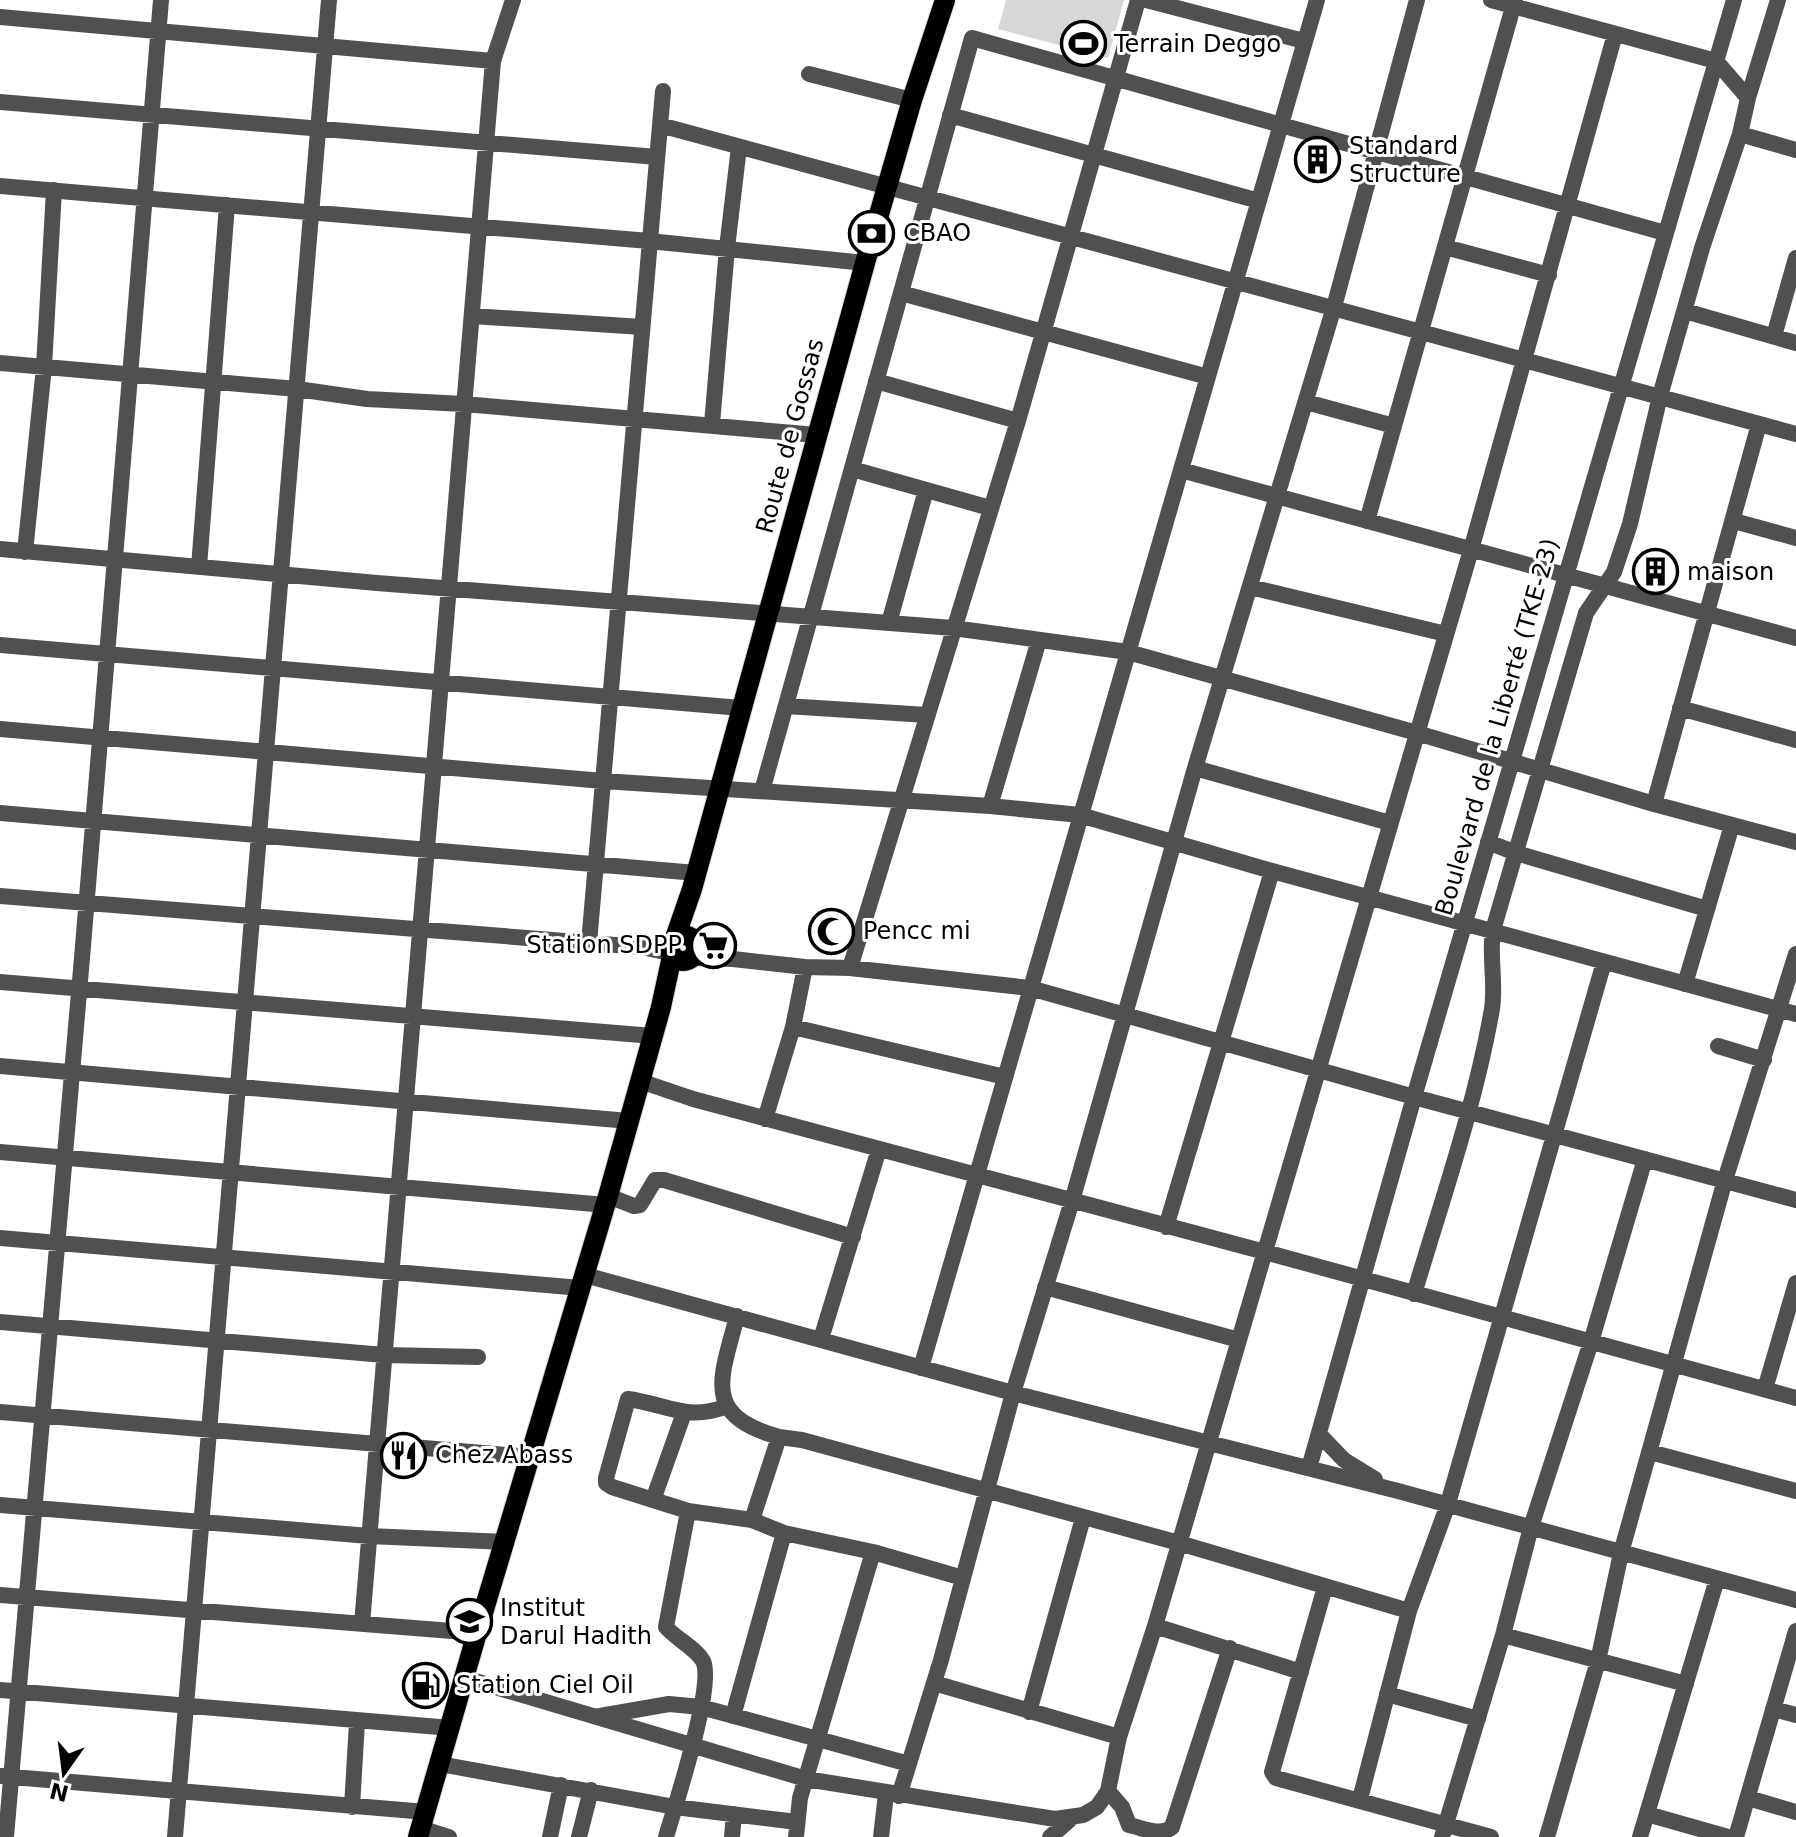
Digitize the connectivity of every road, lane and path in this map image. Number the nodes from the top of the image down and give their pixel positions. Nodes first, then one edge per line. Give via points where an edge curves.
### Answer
1 (161, 0) edge
2 (329, 0) edge
3 (513, 0) edge
4 (945, 0) edge
5 (1138, 0) edge
6 (1146, 0) edge
7 (1317, 0) edge
8 (1417, 0) edge
9 (1491, 0) edge
10 (1734, 0) edge
11 (1778, 0) edge
12 (1514, 3) edge
13 (0, 17) edge
14 (159, 31) junction
15 (1615, 34) junction
16 (1304, 41) junction
17 (325, 46) junction
18 (493, 61) junction
19 (1716, 61) junction
20 (809, 74) dead end
21 (1116, 78) junction
22 (663, 91) dead end
23 (1748, 98) junction
24 (912, 100) junction
25 (0, 102) edge
26 (152, 115) junction
27 (950, 115) junction
28 (660, 125) junction
29 (1281, 125) junction
30 (318, 129) junction
31 (1740, 134) junction
32 (486, 143) junction
33 (739, 147) junction
34 (1796, 150) edge
35 (1376, 151) junction
36 (1094, 155) junction
37 (657, 157) junction
38 (1465, 177) junction
39 (0, 186) edge
40 (888, 187) junction
41 (54, 190) junction
42 (146, 197) junction
43 (927, 198) junction
44 (1259, 201) junction
45 (227, 205) junction
46 (1568, 206) junction
47 (311, 211) junction
48 (478, 227) junction
49 (1665, 233) junction
50 (1071, 235) junction
51 (649, 241) junction
52 (1445, 247) junction
53 (727, 248) junction
54 (1796, 258) edge
55 (865, 263) junction
56 (1549, 275) junction
57 (1236, 281) junction
58 (901, 293) junction
59 (1334, 307) junction
60 (1685, 311) junction
61 (472, 316) junction
62 (642, 327) junction
63 (1420, 331) junction
64 (1044, 332) junction
65 (1774, 336) junction
66 (1796, 343) edge
67 (1526, 360) junction
68 (0, 363) edge
69 (44, 367) junction
70 (130, 374) junction
71 (1208, 377) junction
72 (876, 381) junction
73 (213, 382) junction
74 (1621, 385) junction
75 (297, 389) junction
76 (1660, 396) junction
77 (1306, 402) junction
78 (464, 404) junction
79 (634, 418) junction
80 (1018, 421) junction
81 (712, 424) junction
82 (1759, 424) junction
83 (1394, 426) junction
84 (1796, 434) edge
85 (817, 435) junction
86 (852, 469) junction
87 (1181, 470) junction
88 (926, 490) junction
89 (1277, 497) junction
90 (990, 508) junction
91 (1367, 521) junction
92 (1734, 521) junction
93 (1796, 538) edge
94 (0, 549) edge
95 (1471, 550) junction
96 (25, 552) junction
97 (114, 559) junction
98 (199, 567) junction
99 (281, 574) junction
100 (1566, 575) junction
101 (1604, 586) junction
102 (1250, 587) junction
103 (449, 588) junction
104 (619, 603) junction
105 (768, 612) junction
106 (1705, 613) junction
107 (811, 617) junction
108 (889, 623) junction
109 (953, 628) junction
110 (1446, 634) junction
111 (1796, 638) edge
112 (1039, 640) junction
113 (0, 645) edge
114 (1128, 652) junction
115 (106, 654) junction
116 (273, 669) junction
117 (1223, 679) junction
118 (441, 683) junction
119 (611, 698) junction
120 (786, 706) junction
121 (741, 708) junction
122 (1680, 708) junction
123 (927, 715) junction
124 (0, 729) edge
125 (1417, 733) junction
126 (99, 738) junction
127 (1796, 740) edge
128 (266, 752) junction
129 (1512, 761) junction
130 (434, 767) junction
131 (1195, 768) junction
132 (1541, 769) junction
133 (603, 781) junction
134 (718, 788) junction
135 (762, 791) junction
136 (902, 801) junction
137 (1654, 804) junction
138 (990, 806) junction
139 (0, 813) edge
140 (1080, 815) junction
141 (92, 821) junction
142 (1390, 823) junction
143 (1732, 825) junction
144 (259, 835) junction
145 (1174, 841) junction
146 (1488, 842) junction
147 (1796, 842) edge
148 (427, 850) junction
149 (1516, 853) junction
150 (596, 864) junction
151 (1272, 871) junction
152 (694, 881) junction
153 (0, 896) edge
154 (1369, 896) junction
155 (85, 903) junction
156 (1707, 909) junction
157 (252, 916) junction
158 (1464, 923) junction
159 (420, 930) junction
160 (1493, 930) junction
161 (589, 943) junction
162 (681, 949) junction
163 (1796, 954) edge
164 (1604, 962) junction
165 (805, 967) junction
166 (850, 968) junction
167 (0, 982) edge
168 (1685, 984) junction
169 (78, 988) junction
170 (1030, 988) junction
171 (245, 1002) junction
172 (1788, 1012) edge
173 (1124, 1015) junction
174 (413, 1016) junction
175 (793, 1027) junction
176 (653, 1036) junction
177 (1222, 1042) junction
178 (1718, 1046) dead end
179 (1764, 1060) junction
180 (0, 1066) edge
181 (1318, 1070) junction
182 (71, 1072) junction
183 (1005, 1077) junction
184 (640, 1081) junction
185 (238, 1087) junction
186 (1414, 1097) junction
187 (406, 1102) junction
188 (1469, 1111) junction
189 (765, 1119) junction
190 (629, 1121) junction
191 (1555, 1135) junction
192 (879, 1149) junction
193 (0, 1152) edge
194 (64, 1157) junction
195 (1645, 1159) junction
196 (231, 1171) junction
197 (976, 1176) junction
198 (1725, 1180) junction
199 (399, 1186) junction
200 (607, 1200) junction
201 (1796, 1200) edge
202 (1072, 1201) junction
203 (1166, 1227) junction
204 (853, 1237) junction
205 (0, 1238) edge
206 (56, 1243) junction
207 (1265, 1252) junction
208 (224, 1257) junction
209 (391, 1272) junction
210 (1361, 1280) junction
211 (583, 1282) junction
212 (1796, 1283) edge
213 (1045, 1287) junction
214 (1414, 1294) junction
215 (737, 1316) junction
216 (1503, 1318) junction
217 (0, 1322) edge
218 (49, 1326) junction
219 (821, 1339) junction
220 (217, 1340) junction
221 (1239, 1340) junction
222 (1591, 1342) junction
223 (384, 1355) junction
224 (478, 1357) dead end
225 (1675, 1364) junction
226 (921, 1368) junction
227 (1765, 1389) junction
228 (1013, 1393) junction
229 (1796, 1398) edge
230 (725, 1407) junction
231 (0, 1412) edge
232 (684, 1413) junction
233 (42, 1415) junction
234 (209, 1429) junction
235 (1319, 1434) junction
236 (779, 1437) junction
237 (1209, 1443) junction
238 (377, 1445) junction
239 (1650, 1452) junction
240 (531, 1457) junction
241 (1309, 1468) junction
242 (987, 1491) junction
243 (1398, 1491) junction
244 (1796, 1491) edge
245 (653, 1500) junction
246 (0, 1505) edge
247 (1447, 1507) junction
248 (34, 1508) junction
249 (688, 1511) junction
250 (1083, 1518) junction
251 (752, 1520) junction
252 (201, 1522) junction
253 (1531, 1527) junction
254 (784, 1533) junction
255 (369, 1536) junction
256 (506, 1542) junction
257 (1179, 1543) junction
258 (873, 1552) junction
259 (1621, 1553) junction
260 (963, 1578) junction
261 (1717, 1579) junction
262 (1325, 1587) junction
263 (0, 1595) edge
264 (26, 1597) junction
265 (1796, 1600) edge
266 (194, 1611) junction
267 (1409, 1611) junction
268 (362, 1624) junction
269 (1155, 1626) junction
270 (1796, 1631) edge
271 (477, 1633) junction
272 (1503, 1635) junction
273 (1230, 1648) junction
274 (1598, 1661) junction
275 (1301, 1672) junction
276 (465, 1678) junction
277 (934, 1683) junction
278 (1686, 1684) junction
279 (0, 1690) edge
280 (18, 1692) junction
281 (1387, 1694) junction
282 (186, 1706) junction
283 (701, 1707) junction
284 (1773, 1709) junction
285 (1029, 1712) junction
286 (1796, 1715) edge
287 (733, 1716) junction
288 (594, 1717) junction
289 (1478, 1719) junction
290 (357, 1722) junction
291 (451, 1728) junction
292 (1119, 1737) junction
293 (817, 1739) junction
294 (691, 1746) junction
295 (440, 1764) junction
296 (909, 1764) junction
297 (6, 1776) edge
298 (806, 1779) junction
299 (561, 1785) junction
300 (591, 1790) junction
301 (179, 1791) junction
302 (1108, 1791) junction
303 (893, 1795) junction
304 (1748, 1798) junction
305 (1360, 1799) junction
306 (352, 1807) junction
307 (675, 1807) junction
308 (1796, 1812) edge
309 (734, 1814) junction
310 (1647, 1814) junction
311 (1075, 1816) junction
312 (422, 1826) edge
313 (796, 1829) edge
314 (1444, 1831) edge
315 (1159, 1835) edge
316 (6, 1837) edge
317 (175, 1837) edge
318 (449, 1837) edge
319 (550, 1837) edge
320 (579, 1837) edge
321 (666, 1837) edge
322 (732, 1837) edge
323 (881, 1837) edge
324 (1050, 1837) edge
325 (1491, 1837) edge
326 (1547, 1837) edge
327 (1640, 1837) edge
328 (1728, 1837) edge
329 (1736, 1837) edge

1 - 14 street
2 - 17 street
3 - 18 street
4 - 24 main road, Route de Gossas
5 - 21 street
6 - 16 street
7 - 16 street
8 - 35 street
9 - 12 street
10 - 19 street, Boulevard de la Liberté (TKE-23)
11 - 23 street
12 - 15 street
12 - 38 street
13 - 14 street
14 - 17 street
14 - 26 street
15 - 19 street
15 - 46 street
16 - 29 street
17 - 18 street
17 - 30 street
18 - 32 street
19 - 23 street
19 - 49 street, Boulevard de la Liberté (TKE-23)
20 - 24 street
21 - 27 street via 972,38
21 - 29 street
21 - 36 street
22 - 28 street
23 - 31 street
24 - 40 main road, Route de Gossas
25 - 26 street
26 - 30 street
26 - 42 street
27 - 36 street
27 - 43 street
28 - 33 street
28 - 37 street
29 - 35 street
29 - 44 street
30 - 32 street
30 - 47 street
31 - 34 street
31 - 60 street
32 - 37 street
32 - 48 street
33 - 40 street
33 - 53 street
35 - 38 street
35 - 59 street
36 - 44 street
36 - 50 street
37 - 51 street
38 - 46 street
38 - 52 street
39 - 41 street
40 - 43 street
40 - 55 main road, Route de Gossas
41 - 42 street
41 - 69 street
42 - 45 street
42 - 70 street
43 - 50 street
43 - 58 street
44 - 57 street
45 - 47 street
45 - 73 street
46 - 49 street
46 - 56 street
47 - 48 street
47 - 75 street
48 - 51 street
48 - 61 street
49 - 74 street, Boulevard de la Liberté (TKE-23)
50 - 57 street
50 - 64 street
51 - 53 street
51 - 62 street
52 - 56 street
52 - 63 street
53 - 55 street
53 - 81 street
54 - 65 street
55 - 85 main road, Route de Gossas
56 - 67 street
57 - 59 street
57 - 71 street
58 - 64 street
58 - 72 street
59 - 63 street
59 - 77 street
60 - 65 street
60 - 76 street
61 - 62 street
61 - 78 street
62 - 79 street
63 - 67 street
63 - 83 street
64 - 71 street
64 - 80 street
65 - 66 street
67 - 74 street
67 - 95 street
68 - 69 street
69 - 70 street
69 - 96 street
70 - 73 street
70 - 97 street
71 - 87 street
72 - 80 street
72 - 86 street
73 - 75 street
73 - 98 street
74 - 76 street
74 - 100 street, Boulevard de la Liberté (TKE-23)
75 - 78 street
75 - 99 street
76 - 82 street
76 - 101 street via 1630,524
77 - 83 street
77 - 89 street
78 - 79 street
78 - 103 street
79 - 81 street
79 - 104 street
80 - 90 street
81 - 85 street
82 - 84 street
82 - 92 street
83 - 91 street
85 - 105 main road, Route de Gossas
86 - 88 street
86 - 107 street
87 - 89 street
87 - 114 street
88 - 90 street
88 - 108 street
89 - 91 street
89 - 102 street
90 - 109 street
91 - 95 street
92 - 93 street
92 - 106 street
94 - 96 street
95 - 100 street
95 - 110 street
96 - 97 street
97 - 98 street
97 - 115 street
98 - 99 street
99 - 103 street
99 - 116 street
100 - 101 street
100 - 129 street, Boulevard de la Liberté (TKE-23)
101 - 106 street
101 - 132 street via 1586,613
102 - 110 street
102 - 117 street
103 - 104 street
103 - 118 street
104 - 105 street
104 - 119 street
105 - 107 street
105 - 121 main road, Route de Gossas
106 - 111 street
106 - 122 street
107 - 108 street
107 - 120 street
108 - 109 street
109 - 112 street
109 - 123 street
110 - 125 street
112 - 114 street
112 - 138 street
113 - 115 street
114 - 117 street
114 - 140 street
115 - 116 street
115 - 126 street
116 - 118 street
116 - 128 street
117 - 125 street
117 - 131 street
118 - 119 street
118 - 130 street
119 - 121 street
119 - 133 street
120 - 123 street
120 - 135 street
121 - 134 main road, Route de Gossas
122 - 127 street
122 - 137 street
123 - 136 street
124 - 126 street
125 - 129 street
125 - 142 street
126 - 128 street
126 - 141 street
128 - 130 street
128 - 144 street
129 - 132 street
129 - 146 street, Boulevard de la Liberté (TKE-23)
130 - 133 street
130 - 148 street
131 - 142 street
131 - 145 street
132 - 137 street
132 - 149 street
133 - 134 street
133 - 150 street
134 - 135 street
134 - 152 main road, Route de Gossas
135 - 136 street
136 - 138 street
136 - 166 street
137 - 143 street
138 - 140 street
139 - 141 street
140 - 145 street
140 - 170 street
141 - 144 street
141 - 155 street
142 - 154 street
143 - 147 street
143 - 156 street
144 - 148 street
144 - 157 street
145 - 151 street
145 - 173 street
146 - 149 street
146 - 158 street, Boulevard de la Liberté (TKE-23)
148 - 150 street
148 - 159 street
149 - 156 street
149 - 160 street
150 - 152 street
150 - 161 street
151 - 154 street
151 - 177 street
152 - 162 main road, Route de Gossas
153 - 155 street
154 - 158 street
154 - 181 street
155 - 157 street
155 - 169 street
156 - 168 street
157 - 159 street
157 - 171 street
158 - 160 street
158 - 186 street, Boulevard de la Liberté (TKE-23)
159 - 161 street
159 - 174 street
160 - 164 street
160 - 188 street via 1494,994
161 - 162 street
162 - 165 street
162 - 176 main road, Route de Gossas
163 - 172 street
164 - 168 street
164 - 191 street
165 - 166 street
165 - 175 street
166 - 170 street
167 - 169 street
168 - 172 street
169 - 171 street
169 - 182 street
170 - 173 street
170 - 183 street
171 - 174 street
171 - 185 street
172 - 179 street
173 - 177 street
173 - 202 street
174 - 176 street
174 - 187 street
175 - 183 street
175 - 189 street
176 - 184 main road, Route de Gossas
177 - 181 street
177 - 203 street
178 - 179 street
179 - 198 street
180 - 182 street
181 - 186 street
181 - 207 street
182 - 185 street
182 - 194 street
183 - 197 street
184 - 189 street
184 - 190 main road, Route de Gossas
185 - 187 street
185 - 196 street
186 - 188 street
186 - 210 street, Boulevard de la Liberté (TKE-23)
187 - 190 street
187 - 199 street
188 - 191 street
188 - 214 street
189 - 192 street
190 - 200 main road, Route de Gossas
191 - 195 street
191 - 216 street
192 - 197 street
192 - 204 street
193 - 194 street
194 - 196 street
194 - 206 street
195 - 198 street
195 - 222 street
196 - 199 street
196 - 208 street
197 - 202 street
197 - 226 street
198 - 201 street
198 - 225 street
199 - 200 street
199 - 209 street
200 - 204 street via 640,1205 655,1180 664,1180
200 - 211 main road, Route de Gossas
202 - 203 street
202 - 213 street
203 - 207 street
204 - 219 street
205 - 206 street
206 - 208 street
206 - 218 street
207 - 210 street
207 - 221 street
208 - 209 street
208 - 220 street
209 - 211 street
209 - 223 street
210 - 214 street
210 - 235 street, Boulevard de la Liberté (TKE-23)
211 - 215 street
211 - 240 main road, Route de Gossas
212 - 227 street
213 - 221 street
213 - 228 street
214 - 216 street
215 - 219 street
215 - 230 street via 724,1368
216 - 222 street
216 - 247 street
217 - 218 street
218 - 220 street
218 - 233 street
219 - 226 street
220 - 223 street
220 - 234 street
221 - 237 street
222 - 225 street
222 - 253 street
223 - 224 street
223 - 238 street
225 - 227 street
225 - 239 street
226 - 228 street
227 - 229 street
228 - 237 street
228 - 242 street
230 - 232 street via 705,1414
230 - 236 street via 757,1431
231 - 233 street
232 - 245 street
232 - 245 street via 628,1399 625,1404 606,1483
233 - 234 street
233 - 248 street
234 - 238 street
234 - 252 street
235 - 241 street, Boulevard de la Liberté (TKE-23)
235 - 243 street via 1344,1460
236 - 242 street
236 - 251 street
237 - 241 street
237 - 257 street
238 - 240 street
238 - 255 street
239 - 244 street
239 - 259 street
240 - 256 main road, Route de Gossas
241 - 243 street
242 - 250 street
242 - 260 street
243 - 247 street
245 - 249 street
246 - 248 street
247 - 253 street
247 - 267 street
248 - 252 street
248 - 264 street
249 - 251 street
249 - 283 street via 666,1627 702,1659
250 - 257 street
250 - 285 street
251 - 254 street
252 - 255 street
252 - 266 street
253 - 259 street
253 - 272 street
254 - 258 street
254 - 287 street
255 - 256 street
255 - 268 street
256 - 271 main road, Route de Gossas
257 - 262 street
257 - 269 street
258 - 260 street
258 - 293 street
259 - 261 street
259 - 274 street
260 - 277 street
261 - 265 street
261 - 278 street
262 - 267 street
262 - 275 street
263 - 264 street
264 - 266 street
264 - 280 street
266 - 268 street
266 - 282 street
267 - 281 street
268 - 271 street
269 - 273 street
269 - 292 street
270 - 284 street
271 - 276 main road, Route de Gossas
272 - 274 street
272 - 289 street
273 - 275 street
273 - 315 street via 1182,1803 1172,1827
274 - 278 street
274 - 326 street
275 - 305 street via 1273,1775
276 - 288 street
276 - 291 main road, Route de Gossas
277 - 285 street
277 - 296 street
278 - 310 street
279 - 280 street
280 - 282 street
280 - 297 street
281 - 289 street
281 - 305 street
282 - 290 street
282 - 301 street
283 - 287 street
283 - 288 street via 669,1704
283 - 294 street
284 - 286 street
284 - 304 street
285 - 292 street
287 - 293 street
288 - 294 street
289 - 314 street
290 - 291 street
290 - 306 street
291 - 295 main road, Route de Gossas
292 - 302 street
293 - 296 street
293 - 298 street
294 - 298 street
294 - 307 street
295 - 299 street
295 - 312 main road, Route de Gossas
296 - 303 street
297 - 301 street
297 - 316 street
298 - 303 street
298 - 313 street
299 - 300 street
299 - 319 street
300 - 307 street
300 - 320 street
301 - 306 street
301 - 317 street
302 - 311 street via 1097,1807
302 - 315 street via 1129,1825
303 - 311 street via 1055,1819
303 - 323 street
304 - 308 street
304 - 329 street
305 - 314 street
306 - 312 street
307 - 309 street
307 - 321 street
309 - 313 street
309 - 322 street
310 - 327 street
310 - 328 street
311 - 324 street
312 - 318 street
314 - 325 street

